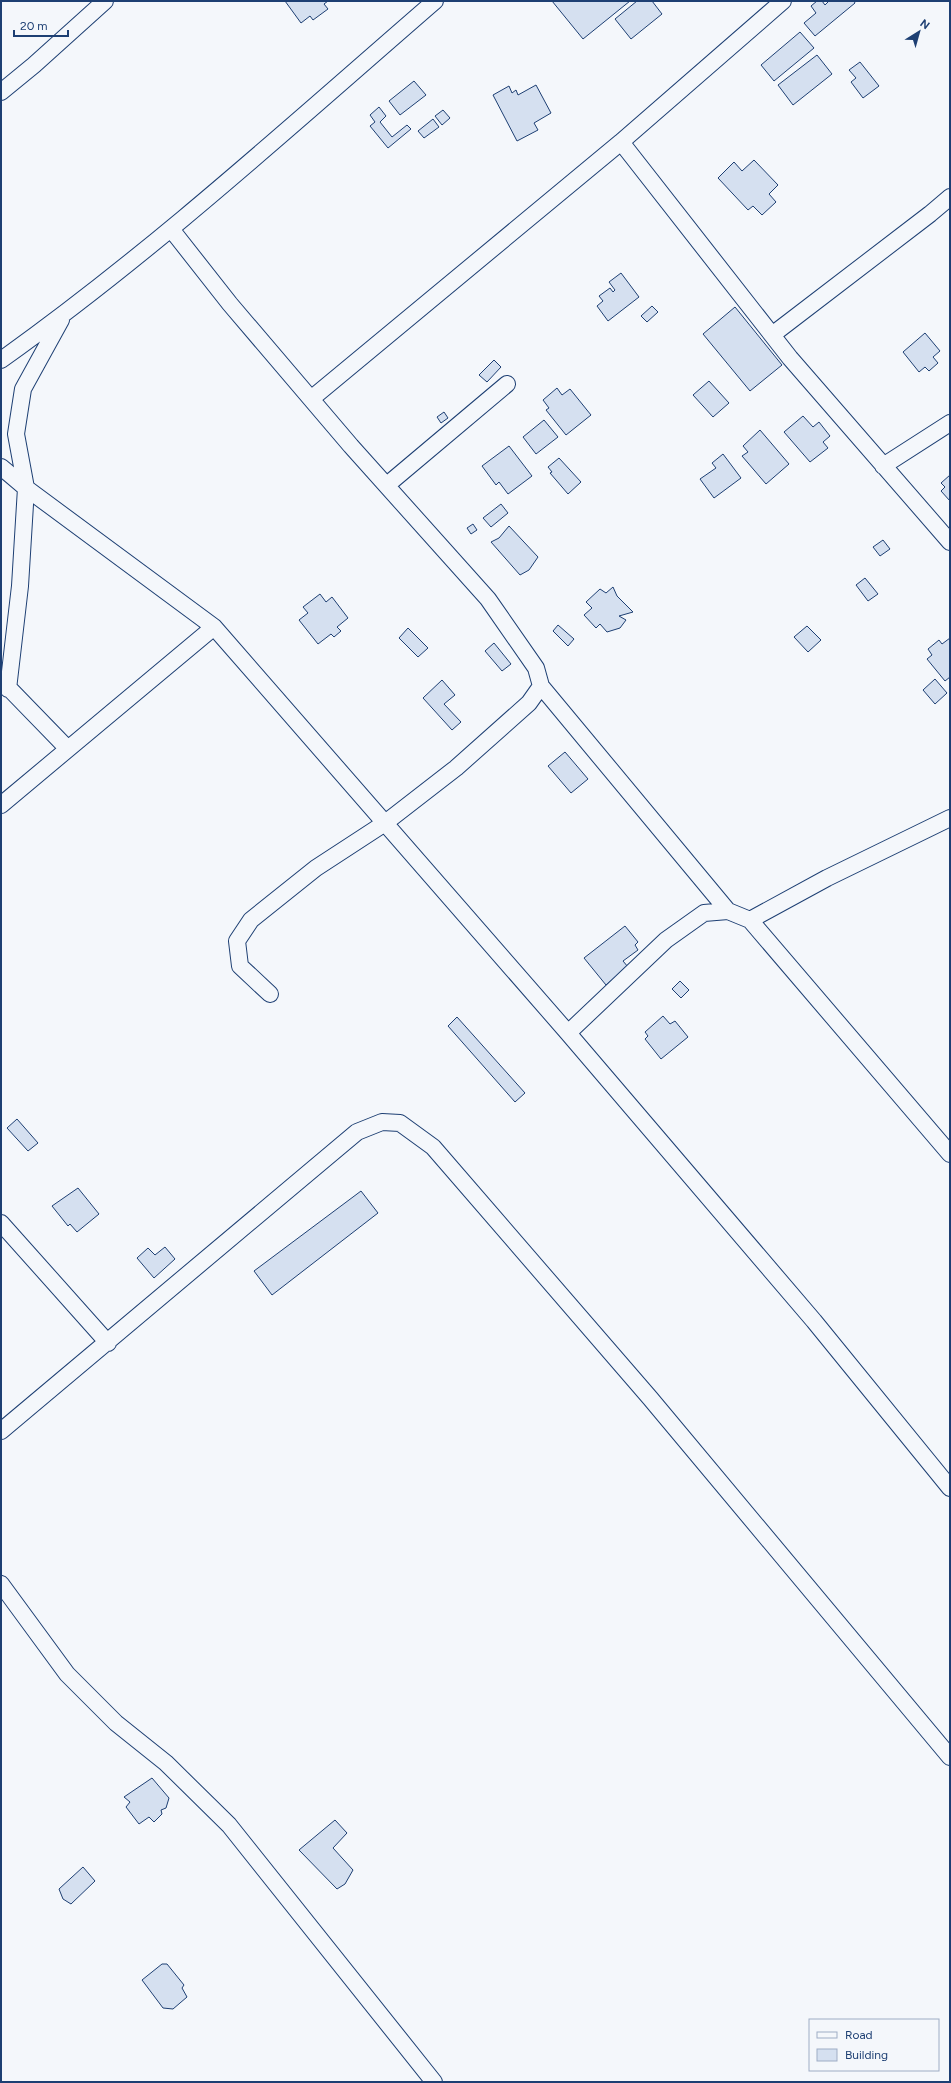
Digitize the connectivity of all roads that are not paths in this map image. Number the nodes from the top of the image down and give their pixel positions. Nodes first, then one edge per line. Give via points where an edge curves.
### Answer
1 (105, 1) edge
2 (435, 1) edge
3 (783, 1) edge
4 (1, 92) edge
5 (621, 142) junction
6 (950, 197) edge
7 (171, 229) junction
8 (63, 315) junction
9 (772, 335) junction
10 (1, 360) edge
11 (506, 384) dead end
12 (311, 399) junction
13 (950, 423) edge
14 (884, 466) junction
15 (1, 467) edge
16 (387, 485) junction
17 (26, 488) junction
18 (950, 542) edge
19 (214, 627) junction
20 (4, 684) edge
21 (541, 686) junction
22 (68, 749) junction
23 (1, 805) edge
24 (950, 818) edge
25 (385, 823) junction
26 (728, 911) junction
27 (750, 920) junction
28 (270, 994) dead end
29 (568, 1033) junction
30 (950, 1154) edge
31 (1, 1223) edge
32 (108, 1343) junction
33 (1, 1431) edge
34 (950, 1488) edge
35 (1, 1584) edge
36 (950, 1757) edge
37 (434, 2082) edge

1 - 4 street
2 - 7 street
3 - 5 street
5 - 9 street
5 - 12 street
6 - 9 street
7 - 8 street
7 - 12 street via 230,304
8 - 10 street
8 - 17 street via 23,389 16,434
9 - 14 street
11 - 16 street
12 - 16 street
13 - 14 street
14 - 18 street
15 - 17 street
16 - 21 street via 488,599 536,668
17 - 19 street
17 - 20 street via 20,586
19 - 22 street
19 - 25 street
20 - 22 street
21 - 25 street via 529,703 456,768
21 - 26 street
22 - 23 street
24 - 27 street via 827,878
25 - 28 street via 316,868 251,920 237,941 240,966
25 - 29 street
26 - 27 street
26 - 29 street via 704,913 666,940
27 - 30 street
29 - 34 street via 814,1320
31 - 32 street
32 - 33 street
32 - 36 street via 357,1132 382,1122 400,1123 432,1146 448,1164 650,1398
35 - 37 street via 67,1674 116,1723 166,1763 228,1825

